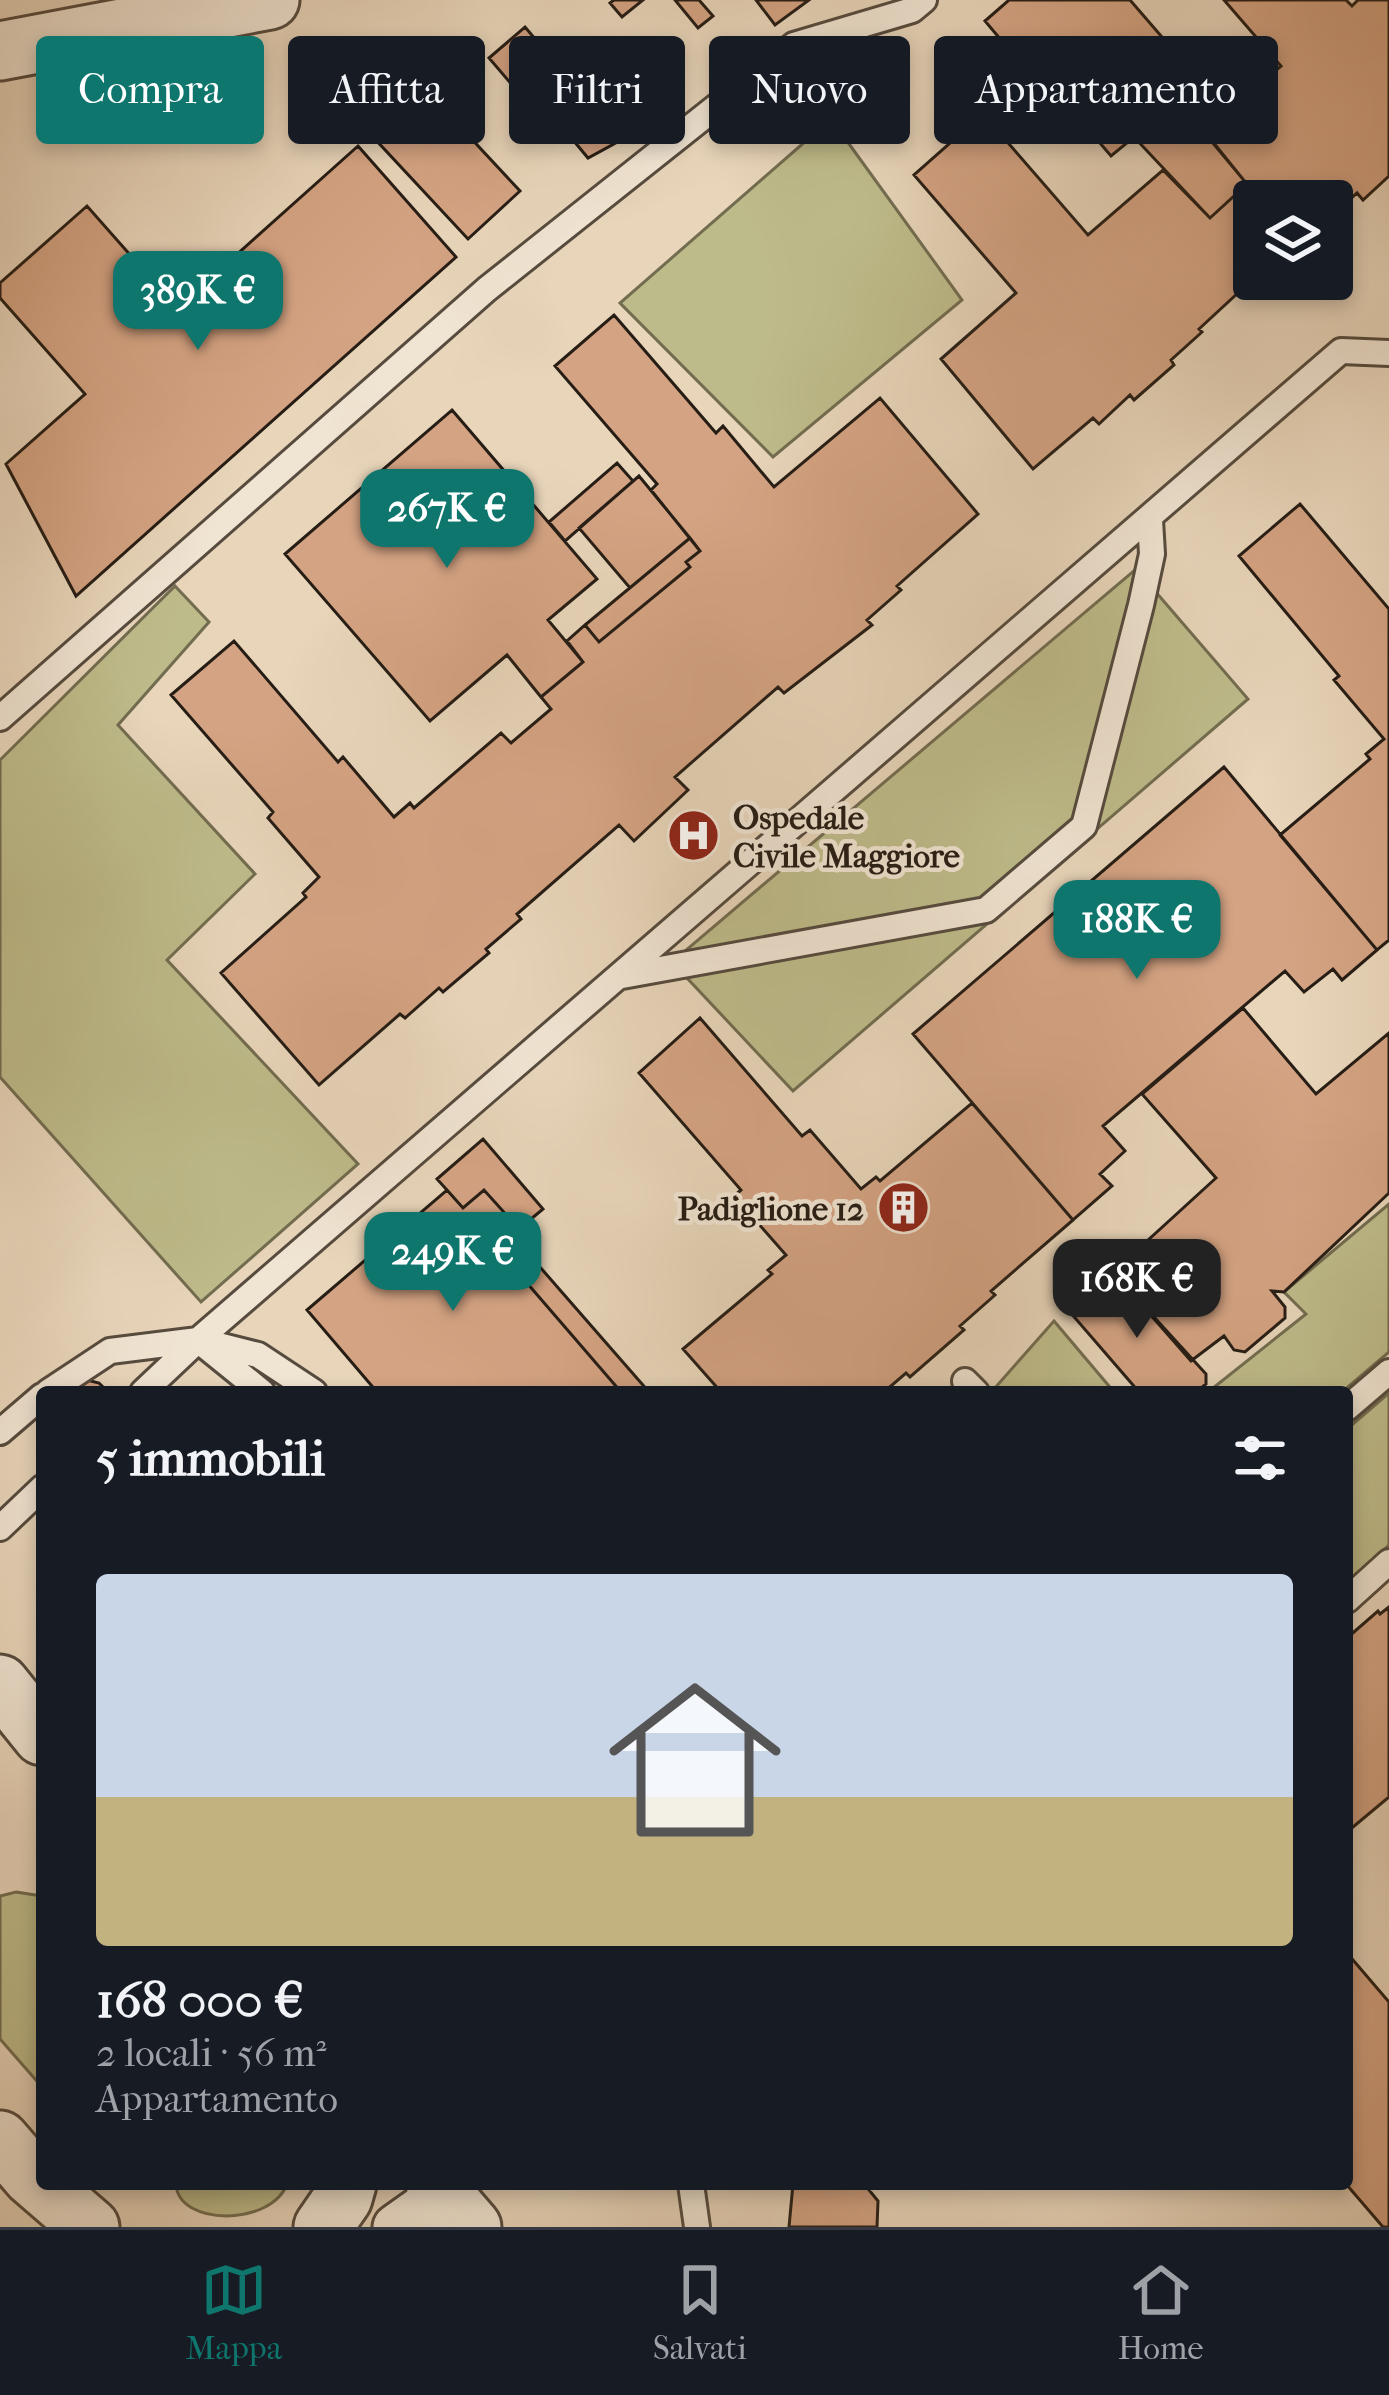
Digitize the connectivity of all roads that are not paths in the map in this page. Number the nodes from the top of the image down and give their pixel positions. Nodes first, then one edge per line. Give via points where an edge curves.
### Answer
1 (270, 0) edge
2 (924, 0) edge
3 (0, 51) edge
4 (1389, 326) edge
5 (1381, 352) edge
6 (1150, 520) junction
7 (0, 718) edge
8 (620, 976) junction
9 (198, 1340) junction
10 (1389, 1372) edge
11 (57, 1386) edge
12 (149, 1386) edge
13 (234, 1386) edge
14 (255, 1386) edge
15 (305, 1386) edge
16 (36, 1402) edge
17 (1353, 1403) edge
18 (0, 1432) edge
19 (36, 1494) edge
20 (0, 1528) edge
21 (1389, 1562) edge
22 (1353, 1595) edge
23 (39, 2190) edge
24 (345, 2190) edge
25 (692, 2190) edge
26 (451, 2197) edge
27 (90, 2227) edge
28 (323, 2227) edge
29 (395, 2227) edge
30 (697, 2227) edge

1 - 3 street
2 - 7 lane via 794,45 487,289
4 - 5 lane
5 - 6 lane via 1341,351
6 - 8 lane
6 - 8 lane via 1141,605 1084,826 986,910
8 - 9 lane
9 - 11 lane via 110,1352
9 - 12 lane
9 - 13 lane
9 - 14 lane
9 - 15 lane via 258,1355
10 - 17 lane
16 - 18 lane
19 - 20 lane
21 - 22 lane
23 - 27 street
24 - 28 street
25 - 30 lane
26 - 29 street

